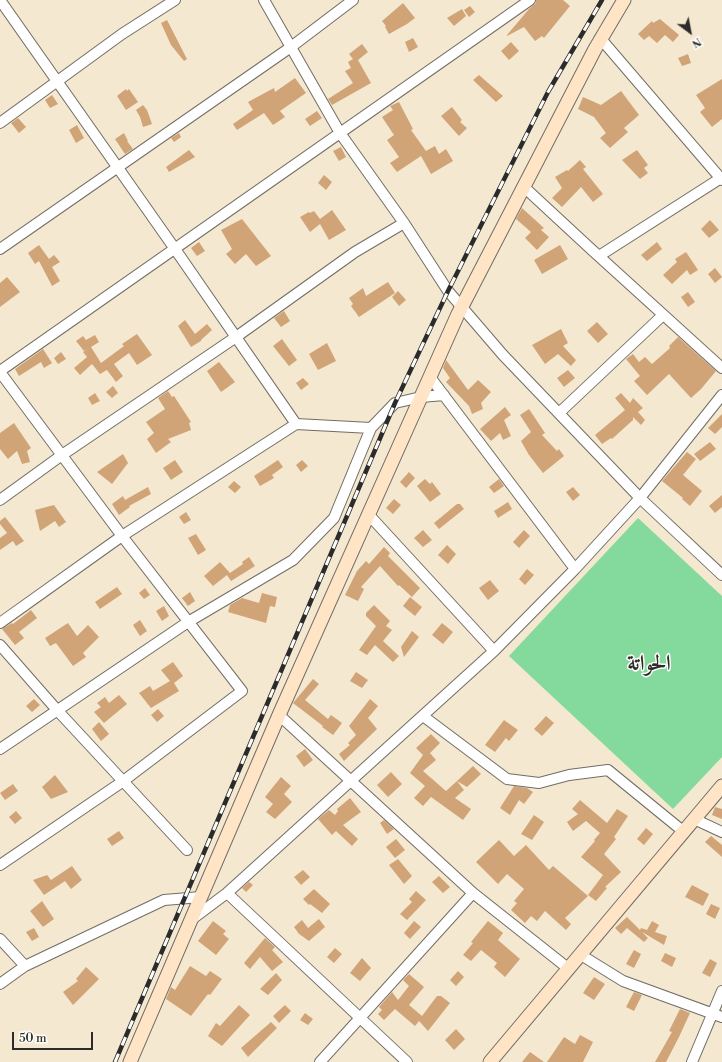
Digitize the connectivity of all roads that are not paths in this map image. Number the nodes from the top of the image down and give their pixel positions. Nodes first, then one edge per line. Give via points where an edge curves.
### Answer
1 (0, 0) edge
2 (175, 0) edge
3 (264, 0) edge
4 (354, 0) edge
5 (530, 0) edge
6 (624, 0) edge
7 (601, 39) junction
8 (291, 47) junction
9 (58, 82) junction
10 (0, 123) edge
11 (340, 133) junction
12 (118, 168) junction
13 (721, 179) edge
14 (524, 186) junction
15 (404, 223) junction
16 (0, 249) edge
17 (176, 249) junction
18 (599, 256) junction
19 (461, 308) junction
20 (663, 315) junction
21 (236, 337) junction
22 (722, 368) edge
23 (0, 372) edge
24 (430, 377) junction
25 (444, 395) junction
26 (722, 395) edge
27 (421, 397) junction
28 (559, 413) junction
29 (296, 424) junction
30 (371, 428) junction
31 (62, 455) junction
32 (640, 498) junction
33 (0, 500) edge
34 (369, 515) junction
35 (122, 536) junction
36 (575, 570) junction
37 (722, 575) edge
38 (188, 622) junction
39 (0, 623) edge
40 (0, 645) edge
41 (494, 651) junction
42 (57, 710) junction
43 (279, 716) junction
44 (423, 716) junction
45 (0, 749) edge
46 (351, 781) junction
47 (122, 782) junction
48 (722, 786) edge
49 (694, 819) junction
50 (684, 832) junction
51 (722, 832) edge
52 (187, 850) dead end
53 (0, 865) edge
54 (227, 893) junction
55 (473, 893) junction
56 (201, 897) junction
57 (191, 920) junction
58 (0, 939) edge
59 (580, 955) junction
60 (25, 966) junction
61 (569, 969) junction
62 (0, 984) edge
63 (722, 991) edge
64 (717, 1015) edge
65 (360, 1018) junction
66 (130, 1062) edge
67 (320, 1062) edge
68 (407, 1062) edge
69 (490, 1062) edge
70 (692, 1062) edge

1 - 9 street
2 - 9 street via 122,34
3 - 8 street
4 - 8 street
5 - 11 street
6 - 7 street
7 - 13 street
7 - 14 street
8 - 11 street
8 - 12 street
9 - 10 street
9 - 12 street
11 - 15 street
11 - 17 street
12 - 16 street
12 - 17 street
13 - 18 street
14 - 18 street
14 - 19 street
15 - 19 street
15 - 21 street via 355,252
17 - 21 street
17 - 23 street
18 - 20 street
19 - 24 street
19 - 28 street
20 - 22 street
20 - 28 street
21 - 29 street
21 - 31 street
23 - 31 street
24 - 25 street
24 - 27 street
25 - 27 street
25 - 36 street
26 - 32 street
27 - 30 street via 395,403
27 - 34 street
28 - 32 street
29 - 30 street
29 - 35 street
30 - 38 street via 334,518 293,560
31 - 33 street
31 - 35 street
32 - 36 street
32 - 37 street
34 - 41 street
34 - 43 street
35 - 38 street
35 - 39 street
36 - 41 street
38 - 42 street
38 - 47 street via 242,691
40 - 42 street
41 - 44 street
42 - 45 street
42 - 47 street
43 - 46 street
43 - 56 street
44 - 46 street
44 - 50 street via 507,779 539,783 569,775 608,770
46 - 54 street
46 - 55 street
47 - 52 street
47 - 53 street
48 - 49 street
49 - 50 street
49 - 51 street
50 - 59 street
54 - 57 street
54 - 65 street
55 - 61 street
55 - 65 street
56 - 57 street
56 - 60 street via 164,900
57 - 66 street
58 - 60 street
59 - 61 street
59 - 64 street via 623,980
60 - 62 street
61 - 69 street
63 - 64 street
64 - 70 street
65 - 67 street
65 - 68 street

